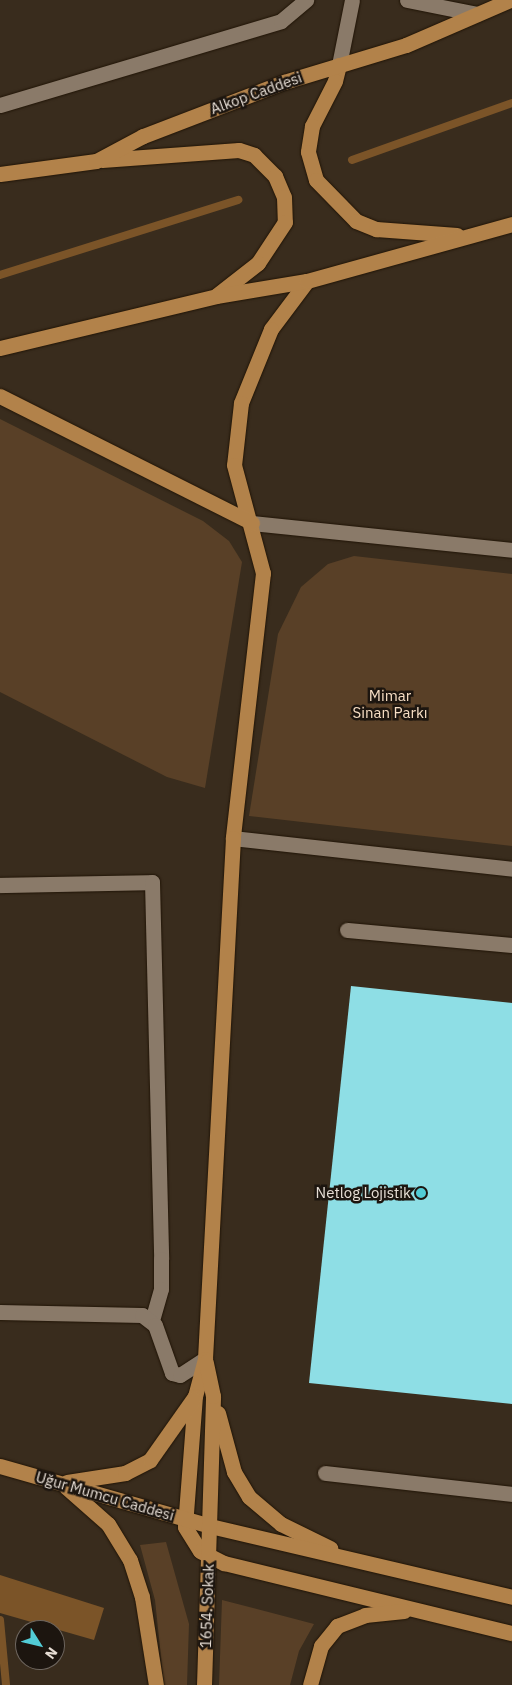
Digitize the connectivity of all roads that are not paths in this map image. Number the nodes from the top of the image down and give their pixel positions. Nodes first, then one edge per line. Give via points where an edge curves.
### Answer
1 (306, 0) edge
2 (352, 0) edge
3 (407, 0) edge
4 (510, 0) edge
5 (477, 14) junction
6 (339, 65) junction
7 (0, 105) edge
8 (96, 161) junction
9 (0, 174) edge
10 (512, 224) edge
11 (466, 236) junction
12 (307, 281) junction
13 (216, 296) junction
14 (0, 348) edge
15 (0, 396) edge
16 (252, 523) junction
17 (512, 550) edge
18 (232, 838) junction
19 (512, 869) edge
20 (0, 885) edge
21 (347, 930) dead end
22 (512, 945) edge
23 (0, 1312) edge
24 (152, 1321) junction
25 (205, 1359) junction
26 (195, 1396) junction
27 (213, 1396) junction
28 (0, 1466) edge
29 (325, 1473) dead end
30 (60, 1483) junction
31 (512, 1494) edge
32 (185, 1519) junction
33 (210, 1526) junction
34 (208, 1556) junction
35 (354, 1559) junction
36 (512, 1598) edge
37 (434, 1613) junction
38 (512, 1633) edge
39 (156, 1685) edge
40 (204, 1685) edge
41 (310, 1685) edge

1 - 7 street via 280,22
2 - 6 street
3 - 5 street
4 - 5 main road, Alkop Caddesi
5 - 6 main road, Alkop Caddesi via 406,45
6 - 8 main road, Alkop Caddesi via 143,136
6 - 11 main road via 312,126 308,152 316,180 356,221 376,229
8 - 9 main road, Alkop Caddesi
8 - 13 main road via 239,150 254,155 275,176 284,197 285,222 273,247
10 - 11 main road
11 - 12 main road
12 - 13 main road
12 - 16 main road via 271,330 241,403 234,464
13 - 14 main road
15 - 16 main road
16 - 17 street
16 - 18 main road via 263,573
18 - 19 street
18 - 25 main road
20 - 24 street via 152,882 161,1282
21 - 22 street
23 - 24 street via 142,1315
24 - 25 street via 172,1373 180,1375
25 - 26 main road
25 - 27 main road
26 - 30 main road via 167,1442 138,1468
26 - 32 main road
27 - 33 main road, 1654. Sokak
27 - 35 main road via 234,1472 248,1497 281,1524
28 - 30 main road, Uğur Mumcu Caddesi
29 - 31 street
30 - 32 main road, Uğur Mumcu Caddesi
30 - 39 main road via 108,1524 130,1560 142,1597
32 - 33 main road, Uğur Mumcu Caddesi
32 - 34 main road via 189,1538
33 - 34 main road, 1654. Sokak
33 - 35 main road, Uğur Mumcu Caddesi
34 - 37 main road
34 - 40 main road, 1654. Sokak
35 - 36 main road
37 - 38 main road
37 - 41 main road via 381,1612 344,1622 321,1646

